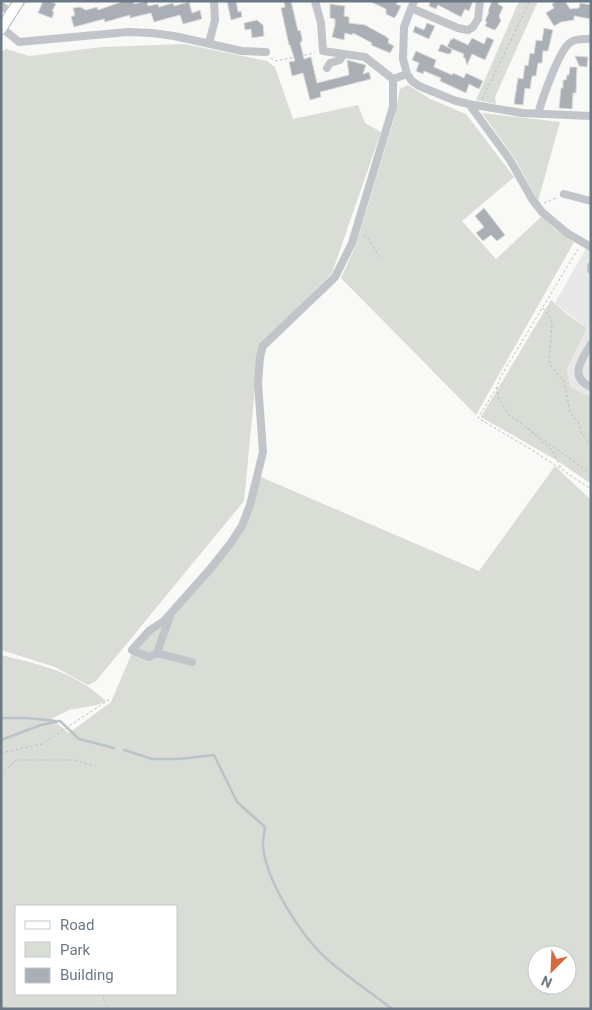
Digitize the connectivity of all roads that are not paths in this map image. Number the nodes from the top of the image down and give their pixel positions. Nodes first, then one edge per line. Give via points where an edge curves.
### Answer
1 (20, 1) edge
2 (214, 1) edge
3 (315, 1) edge
4 (480, 1) edge
5 (412, 4) edge
6 (1, 6) edge
7 (13, 13) junction
8 (2, 28) edge
9 (591, 39) edge
10 (209, 43) junction
11 (266, 52) road end
12 (343, 55) junction
13 (327, 68) dead end
14 (407, 74) junction
15 (393, 79) junction
16 (469, 104) junction
17 (538, 114) junction
18 (591, 116) edge
19 (564, 194) road end
20 (591, 201) edge
21 (591, 247) edge
22 (591, 266) edge
23 (591, 270) edge
24 (591, 344) edge
25 (588, 353) edge
26 (591, 387) edge
27 (172, 612) junction
28 (157, 653) junction
29 (192, 662) dead end

1 - 7 main road
2 - 10 street via 215,20
3 - 12 street via 323,51
4 - 5 street via 478,19 468,30
5 - 14 street via 404,27 403,59
6 - 7 street
7 - 8 main road
8 - 10 street via 19,42 128,32
9 - 17 street via 574,40 565,47 544,92
10 - 11 street via 242,52
12 - 13 street
12 - 15 street via 365,57
14 - 15 street
14 - 16 street via 420,86
15 - 27 street via 392,107 352,243 336,277 263,346 258,383 263,452 242,526
16 - 17 street
16 - 21 street via 510,160 532,199 552,222
17 - 18 street
19 - 20 street
22 - 23 street
24 - 25 street
25 - 26 street via 578,374 581,382
27 - 28 street
27 - 28 street via 132,650 149,657
28 - 29 street

